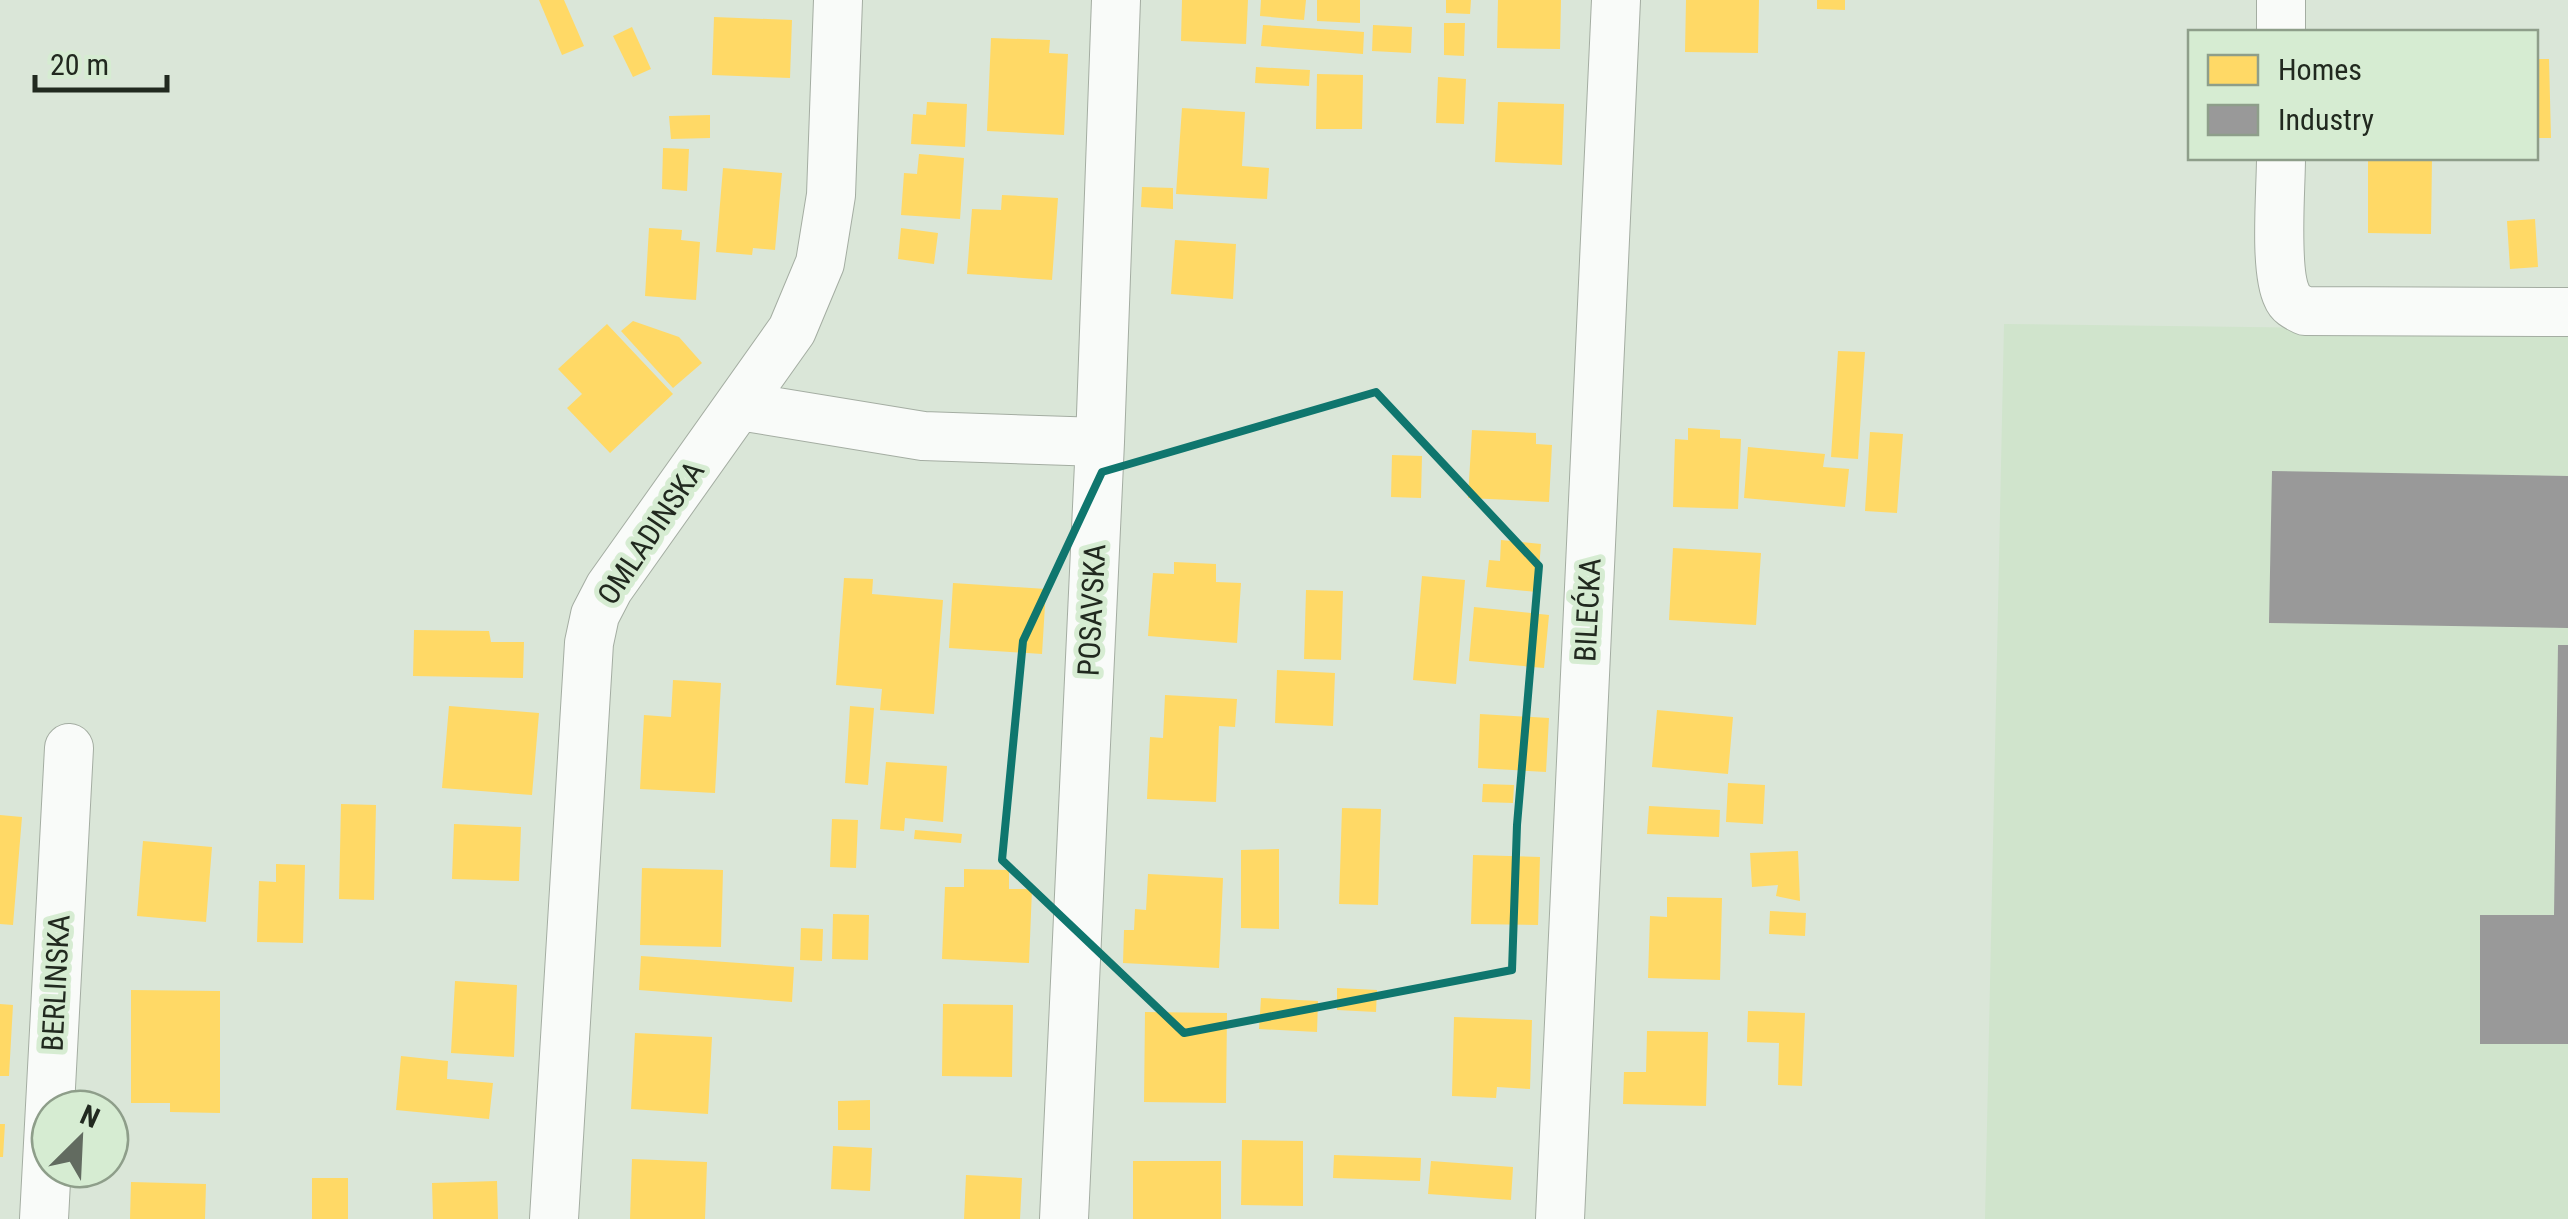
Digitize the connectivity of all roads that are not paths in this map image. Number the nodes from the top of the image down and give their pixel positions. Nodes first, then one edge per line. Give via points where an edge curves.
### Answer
1 (838, 0) edge
2 (1116, 0) edge
3 (1616, 0) edge
4 (2281, 0) edge
5 (2281, 30) edge
6 (2281, 160) edge
7 (2568, 312) edge
8 (740, 406) junction
9 (1100, 442) junction
10 (69, 748) dead end
11 (44, 1219) edge
12 (554, 1219) edge
13 (1064, 1219) edge
14 (1560, 1219) edge

1 - 8 street, OMLADINSKA via 831,195 820,263 792,330
2 - 9 street, POSAVSKA
3 - 14 street, BILEĆKA
4 - 5 street
6 - 7 street via 2284,291 2305,311
8 - 9 street via 923,436
8 - 12 street, OMLADINSKA via 641,538 596,615 589,643
9 - 13 street, POSAVSKA
10 - 11 street, BERLINSKA

